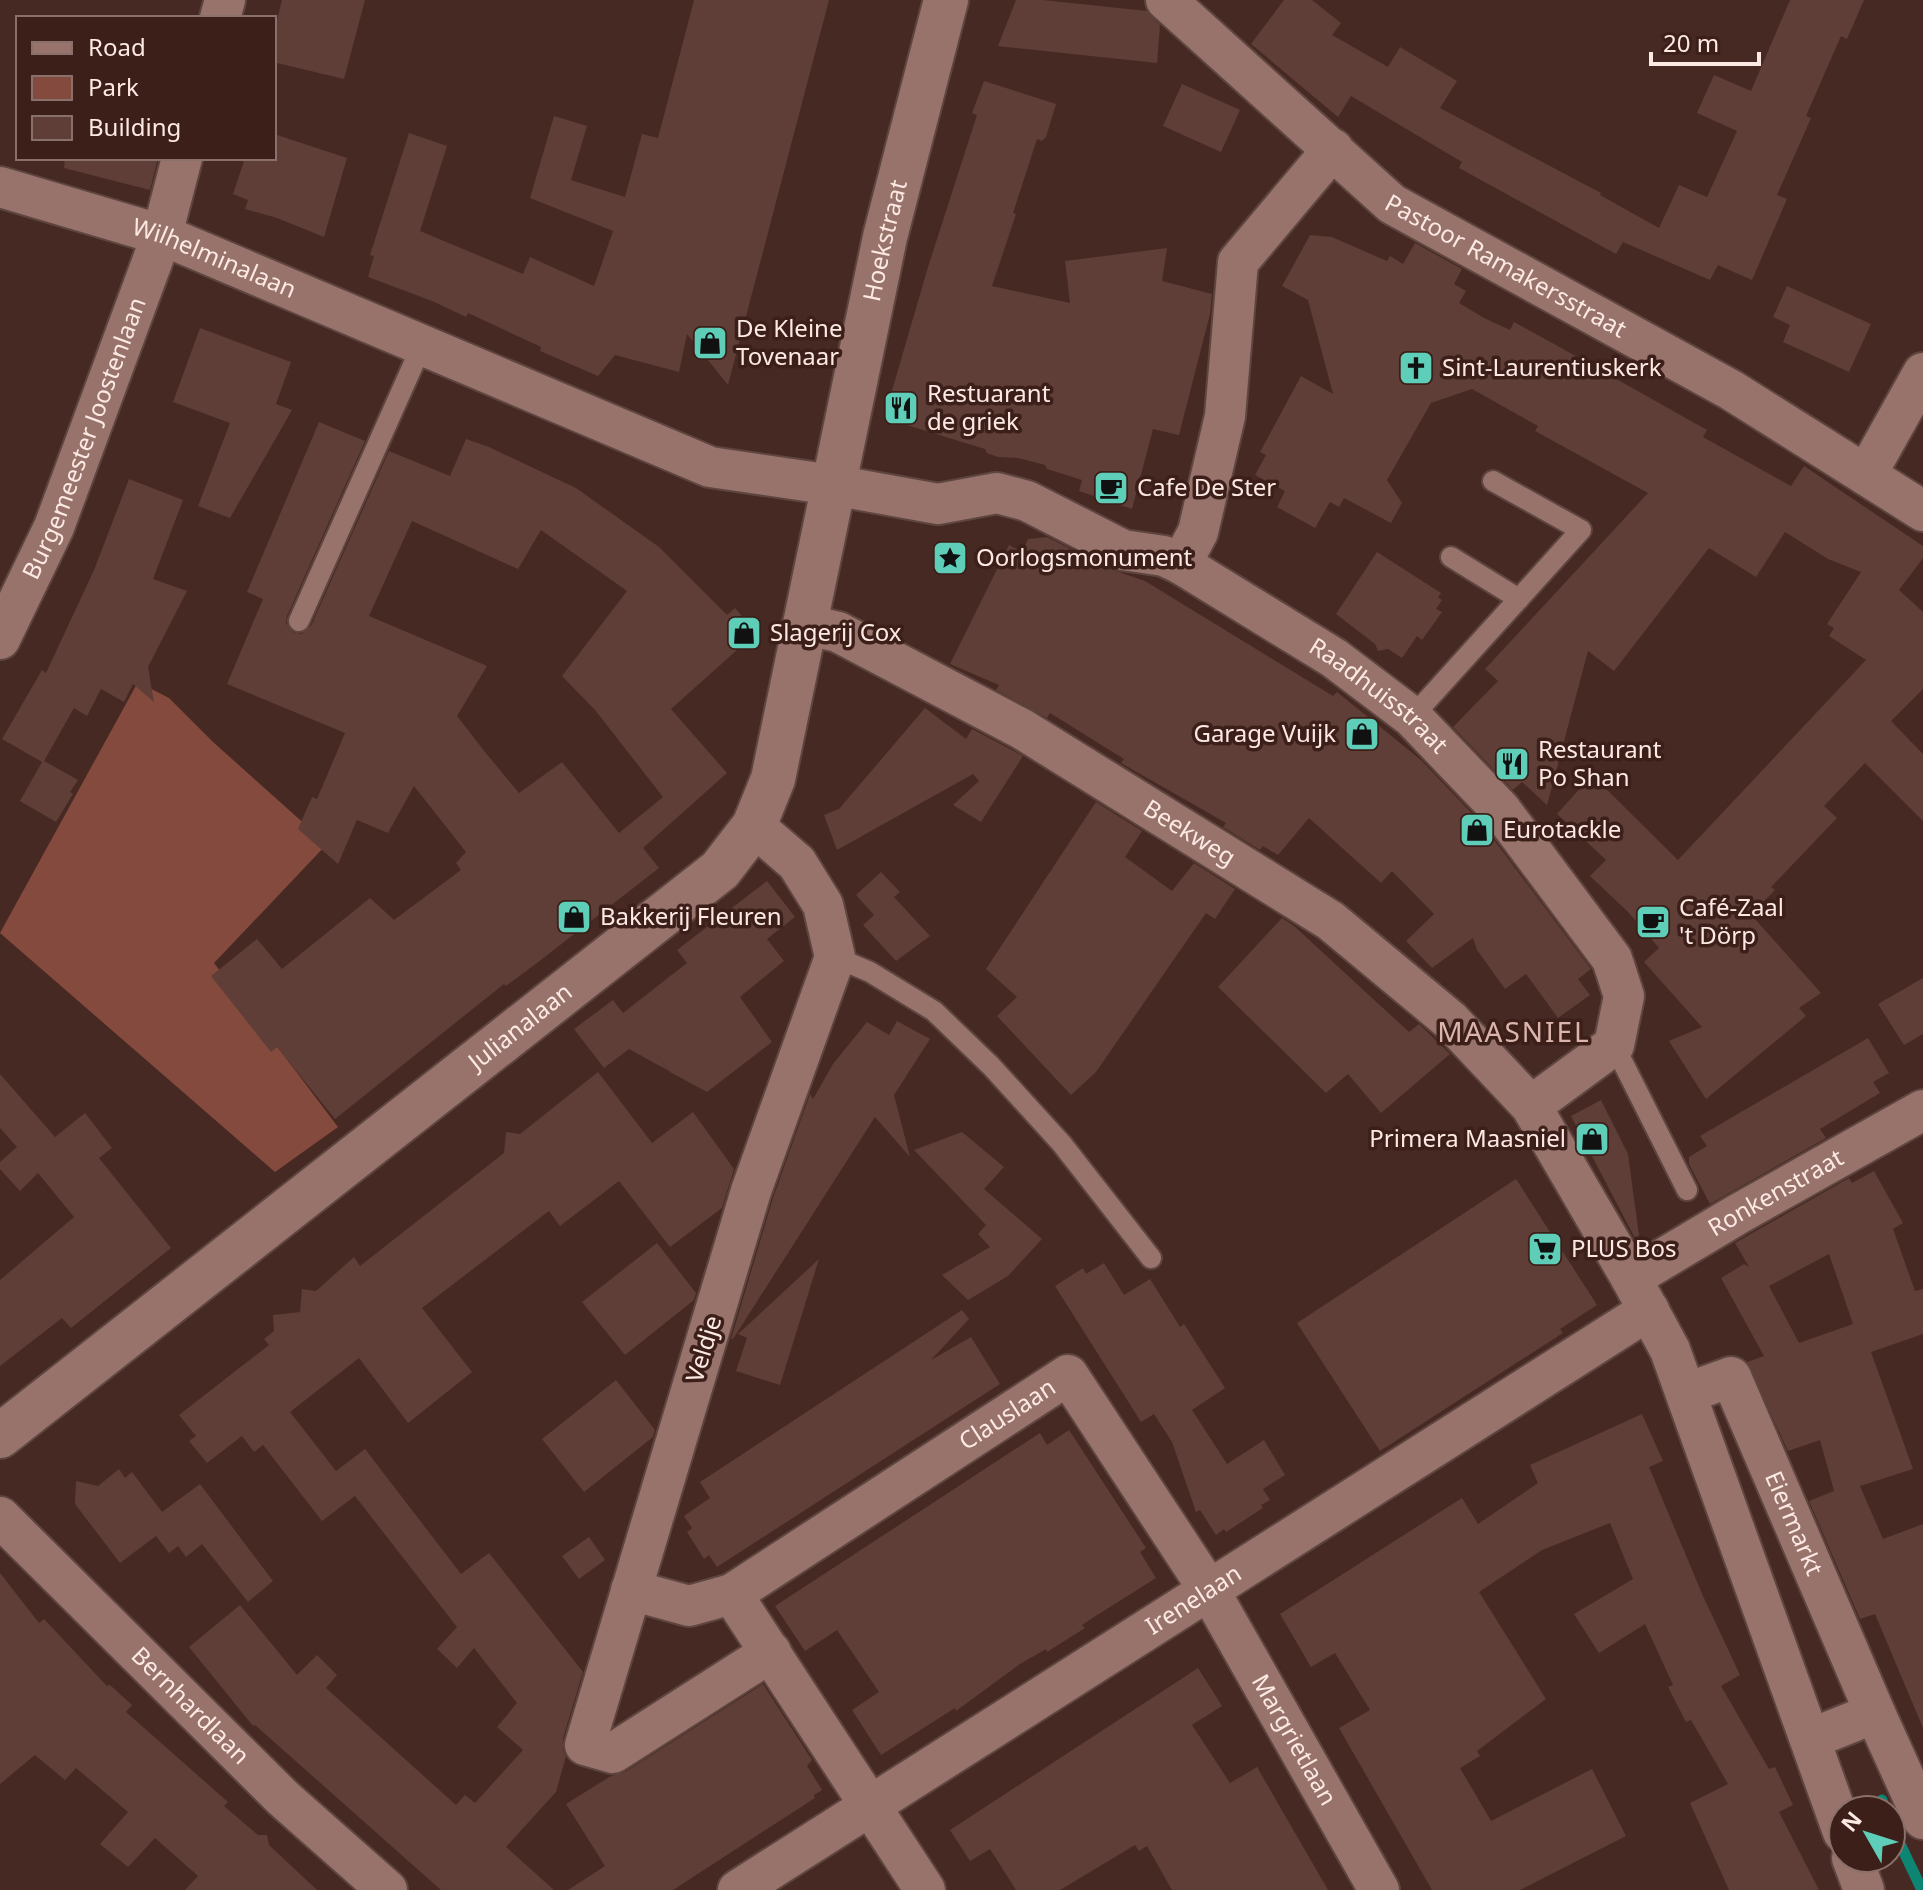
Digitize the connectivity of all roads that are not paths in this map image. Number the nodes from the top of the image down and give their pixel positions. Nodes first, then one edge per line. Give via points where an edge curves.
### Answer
1 (946, 0) edge
2 (1166, 0) edge
3 (1333, 149) junction
4 (181, 160) edge
5 (0, 187) edge
6 (162, 235) junction
7 (422, 345) junction
8 (1923, 373) edge
9 (1866, 475) junction
10 (1493, 481) dead end
11 (833, 485) junction
12 (1923, 511) edge
13 (1451, 557) dead end
14 (1181, 564) junction
15 (1519, 599) junction
16 (299, 621) dead end
17 (804, 624) junction
18 (0, 639) edge
19 (1412, 717) junction
20 (754, 826) junction
21 (835, 957) junction
22 (1614, 1045) junction
23 (1531, 1106) junction
24 (1923, 1110) edge
25 (1687, 1190) dead end
26 (1151, 1258) dead end
27 (1640, 1294) junction
28 (1687, 1393) junction
29 (0, 1436) edge
30 (0, 1517) edge
31 (631, 1590) junction
32 (1209, 1590) junction
33 (732, 1594) junction
34 (771, 1652) junction
35 (1875, 1713) junction
36 (1810, 1739) junction
37 (1830, 1794) edge
38 (870, 1805) junction
39 (1923, 1819) edge
40 (387, 1890) edge
41 (738, 1890) edge
42 (925, 1890) edge
43 (1379, 1890) edge

1 - 11 street, Hoekstraat via 885,237
2 - 3 street, Pastoor Ramakersstraat
3 - 9 street, Pastoor Ramakersstraat via 1392,204 1731,390
3 - 14 street via 1238,262 1225,416 1198,532
4 - 6 street, Burgemeester Joostenlaan
5 - 6 street, Wilhelminalaan
6 - 7 street, Wilhelminalaan
6 - 18 street, Burgemeester Joostenlaan via 54,527
7 - 11 street, Wilhelminalaan via 710,467
7 - 16 lane
8 - 9 street
9 - 12 street, Pastoor Ramakersstraat
10 - 15 lane via 1581,530
11 - 14 street, Raadhuisstraat via 938,504 997,493 1027,501 1123,550
11 - 17 street, Julianalaan
13 - 15 lane
14 - 19 street, Raadhuisstraat via 1334,658
15 - 19 lane
17 - 20 street, Julianalaan via 773,779
17 - 23 street, Beekweg via 838,632 1022,729 1331,921 1450,1020
19 - 22 street, Raadhuisstraat via 1500,809 1612,959 1624,996
20 - 21 street via 797,863 823,905
20 - 29 street, Julianalaan via 720,870
21 - 26 lane via 934,1011 1062,1144
21 - 31 street, Veldje via 751,1191
22 - 23 street
22 - 25 lane
23 - 27 street, Beekweg
24 - 27 street, Ronkenstraat via 1738,1214
27 - 28 street
27 - 32 street, Irenelaan
28 - 35 street, Eiermarkt via 1731,1377
28 - 36 street
30 - 40 street, Bernhardlaan via 283,1798
31 - 33 street, Clauslaan via 689,1606
31 - 34 street, Veldje via 585,1745 613,1753
32 - 33 street, Clauslaan via 1068,1375
32 - 38 street, Irenelaan
32 - 43 street, Margrietlaan
33 - 34 street
34 - 38 street
35 - 36 street
35 - 39 street, Eiermarkt
36 - 37 street
38 - 41 street, Irenelaan
38 - 42 street

